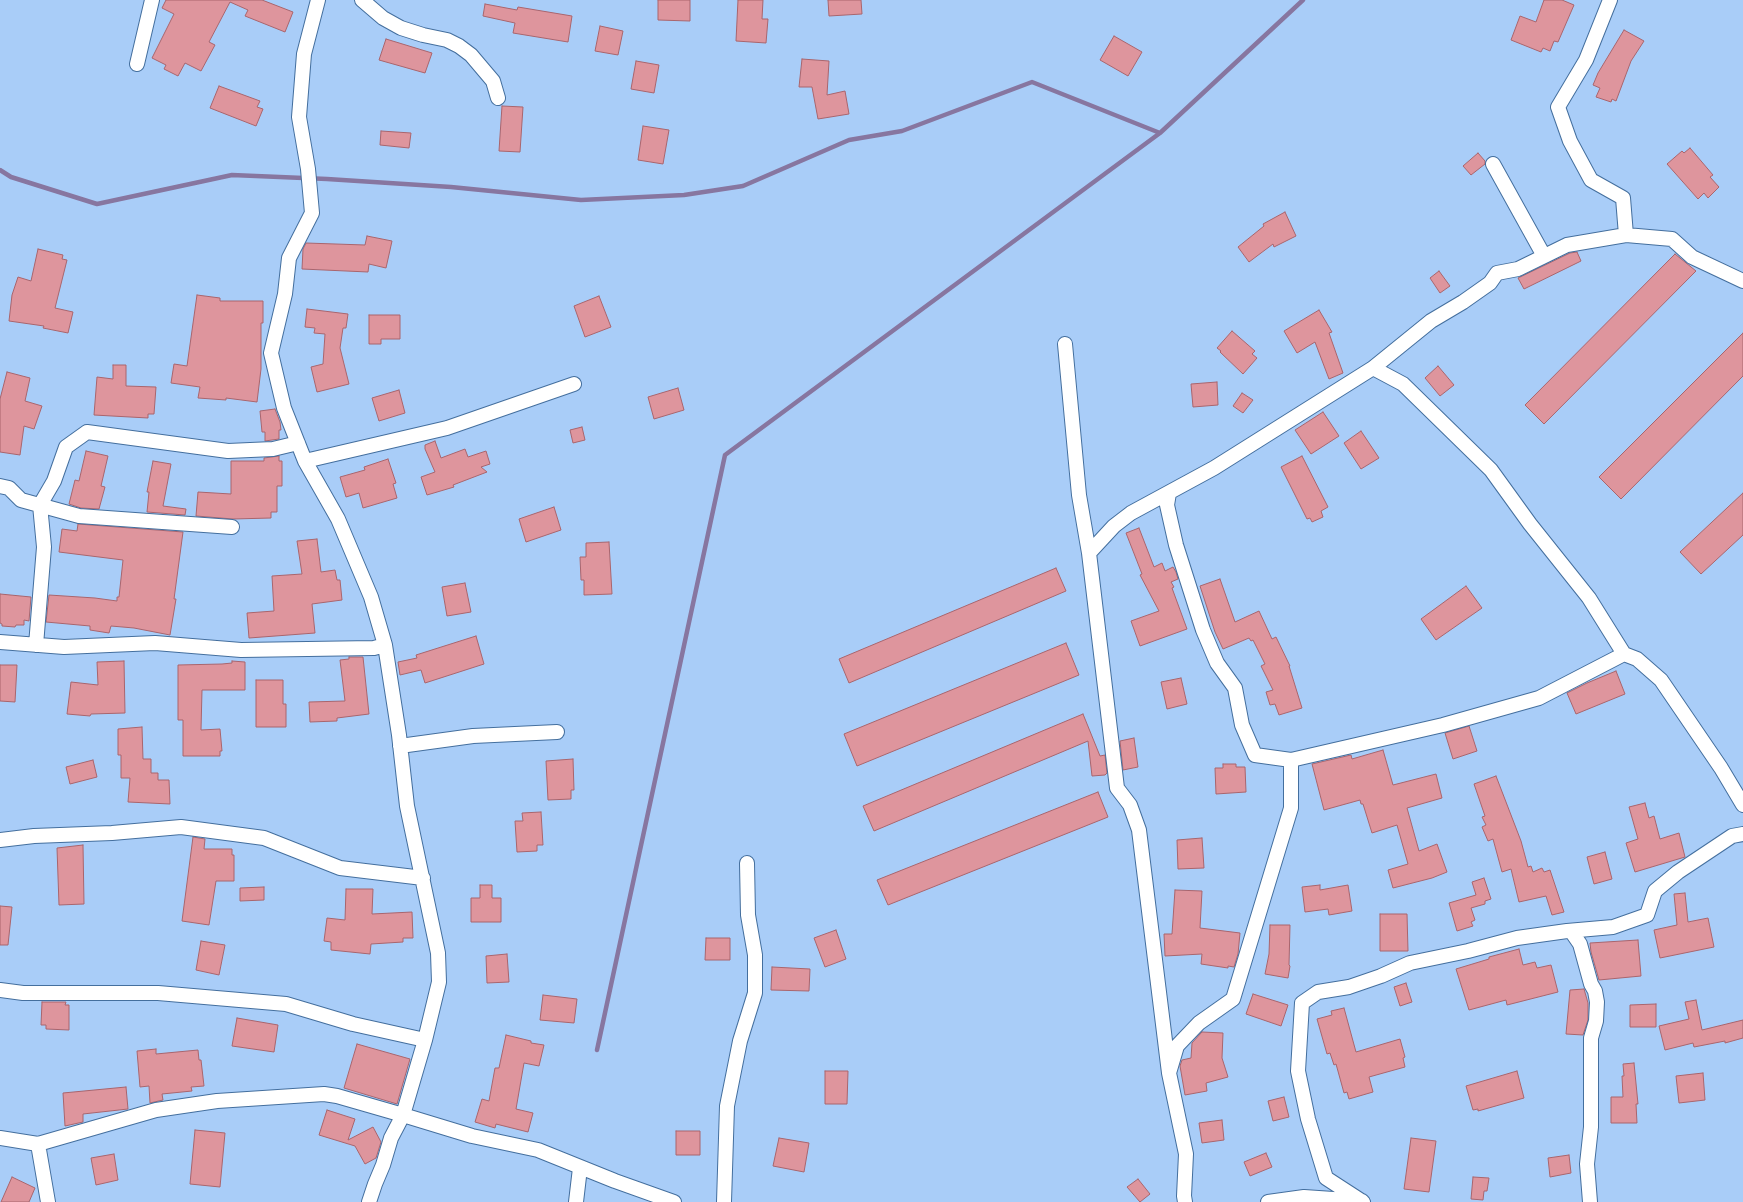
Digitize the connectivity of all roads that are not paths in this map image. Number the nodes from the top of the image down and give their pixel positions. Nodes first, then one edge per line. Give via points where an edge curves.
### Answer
1 (152, 0) edge
2 (318, 0) edge
3 (362, 0) edge
4 (1610, 0) edge
5 (137, 64) dead end
6 (498, 98) dead end
7 (1492, 164) dead end
8 (1626, 235) junction
9 (1544, 256) junction
10 (1743, 281) edge
11 (1065, 344) dead end
12 (1373, 368) junction
13 (574, 384) dead end
14 (298, 443) junction
15 (305, 461) junction
16 (0, 486) edge
17 (1168, 493) junction
18 (40, 505) junction
19 (232, 527) dead end
20 (1089, 553) junction
21 (0, 642) edge
22 (36, 645) junction
23 (385, 645) junction
24 (1624, 654) junction
25 (557, 732) dead end
26 (400, 746) junction
27 (1291, 760) junction
28 (1743, 805) edge
29 (1743, 834) edge
30 (0, 840) edge
31 (747, 864) dead end
32 (424, 878) junction
33 (1571, 931) junction
34 (0, 990) edge
35 (425, 1040) junction
36 (1169, 1073) junction
37 (403, 1115) junction
38 (0, 1138) edge
39 (38, 1144) junction
40 (580, 1168) junction
41 (48, 1202) edge
42 (369, 1202) edge
43 (576, 1202) edge
44 (674, 1202) edge
45 (724, 1202) edge
46 (1185, 1202) edge
47 (1268, 1202) edge
48 (1365, 1202) edge
49 (1590, 1202) edge

1 - 5 street
2 - 14 street via 304,54 298,117 308,169 312,213 289,258 285,294 271,353 284,408
3 - 6 street via 383,18 401,28 447,40 472,55 493,81
4 - 8 street via 1586,60 1558,107 1570,141 1591,180 1623,198
7 - 9 street
8 - 9 street via 1567,245
8 - 10 street via 1672,239 1692,257
9 - 12 street via 1518,269 1497,273 1490,282 1431,321
11 - 20 street via 1079,495
12 - 17 street via 1246,449
12 - 24 street via 1403,384 1490,470 1589,598
13 - 15 street via 447,428
14 - 15 street
14 - 18 street via 274,449 228,451 87,432 66,447 54,481
15 - 23 street via 338,520 371,597
16 - 18 street via 8,488 21,500
17 - 20 street via 1131,513 1114,526
17 - 27 street via 1167,505 1176,545 1203,630 1217,663 1234,688 1242,725 1255,755
18 - 19 street via 78,516
18 - 22 street via 44,547
20 - 36 street via 1117,788 1130,805 1139,830
21 - 22 street
22 - 23 street via 64,647 155,643 241,650 374,648
23 - 26 street
24 - 27 street via 1539,698 1443,726
24 - 28 street via 1637,659 1661,680
25 - 26 street via 473,736
26 - 32 street via 407,806
27 - 36 street via 1291,808 1233,999 1199,1023 1177,1046
29 - 33 street via 1732,836 1678,872 1655,891 1647,915 1613,927
30 - 32 street via 180,827 264,838 340,868
31 - 45 street via 748,915 755,955 755,993 740,1041 727,1106
32 - 35 street via 438,953 439,982
33 - 48 street via 1517,938 1410,963 1349,987 1318,992 1302,1003 1298,1071 1308,1119 1326,1178
33 - 49 street via 1580,944 1597,1002 1596,1021 1591,1038 1591,1127 1587,1164
34 - 35 street via 23,993 158,993 286,1004 353,1024
35 - 37 street
36 - 46 street via 1186,1154
37 - 39 street via 324,1094 216,1101 156,1110
37 - 40 street via 472,1136 538,1150
37 - 42 street via 391,1138
38 - 39 street
39 - 41 street
40 - 43 street
40 - 44 street
47 - 48 street via 1304,1197

